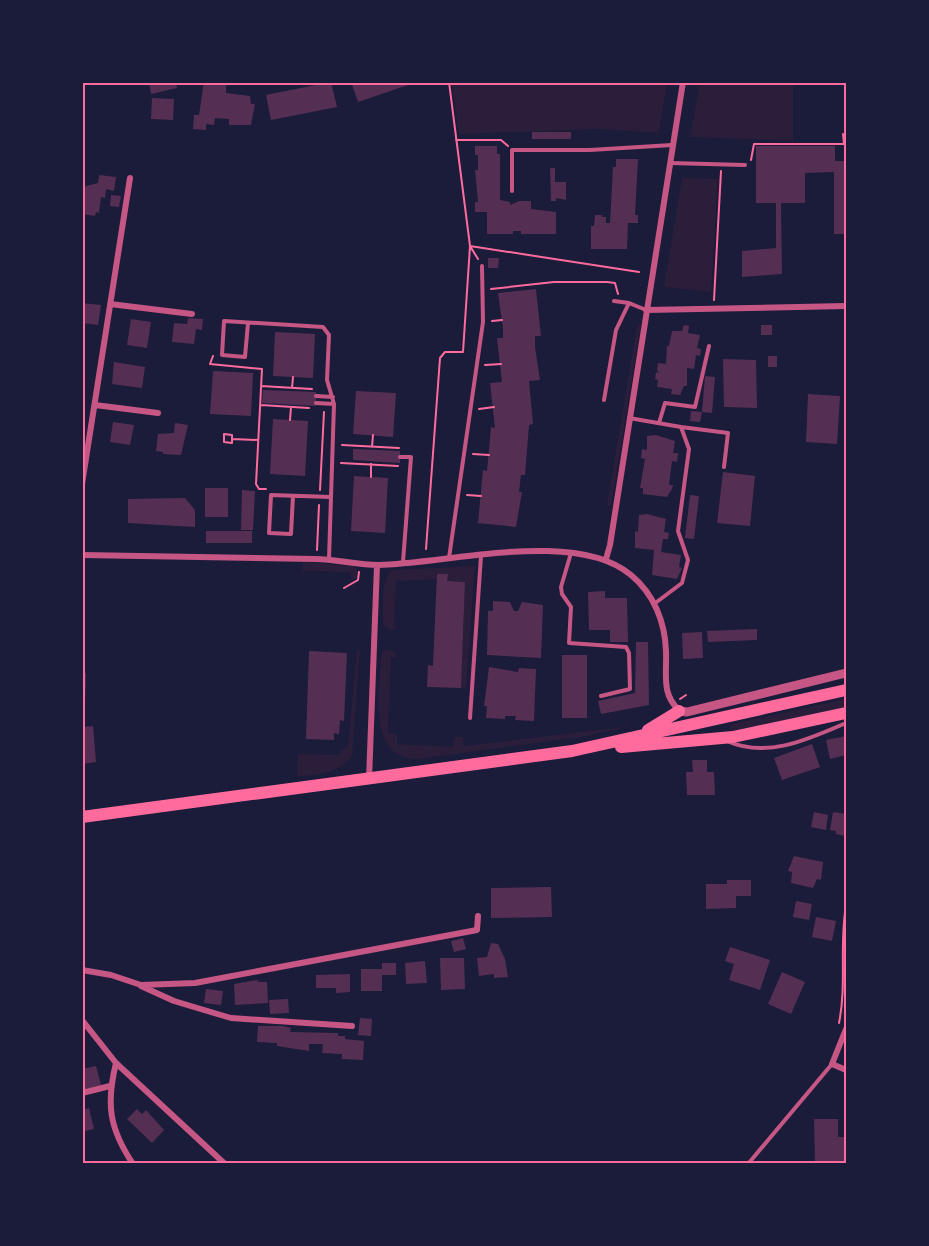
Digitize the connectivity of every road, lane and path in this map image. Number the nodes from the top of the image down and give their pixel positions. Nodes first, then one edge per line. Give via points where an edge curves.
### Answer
1 (449, 82) edge
2 (683, 82) edge
3 (843, 134) dead end
4 (456, 140) junction
5 (845, 144) edge
6 (672, 145) junction
7 (512, 150) junction
8 (670, 163) junction
9 (722, 164) junction
10 (745, 165) joint
11 (130, 178) dead end
12 (512, 191) dead end
13 (470, 246) junction
14 (482, 266) joint
15 (639, 272) dead end
16 (482, 290) junction
17 (714, 300) dead end
18 (614, 301) dead end
19 (621, 302) junction
20 (629, 303) junction
21 (110, 304) junction
22 (846, 306) edge
23 (646, 310) junction
24 (192, 314) dead end
25 (502, 320) dead end
26 (248, 322) junction
27 (483, 322) junction
28 (709, 346) dead end
29 (222, 355) junction
30 (501, 364) dead end
31 (477, 366) junction
32 (293, 377) dead end
33 (261, 386) junction
34 (292, 388) junction
35 (331, 390) junction
36 (316, 396) dead end
37 (333, 397) junction
38 (604, 400) dead end
39 (316, 403) dead end
40 (334, 404) junction
41 (95, 405) junction
42 (260, 405) junction
43 (291, 407) junction
44 (494, 407) dead end
45 (313, 408) dead end
46 (324, 409) dead end
47 (470, 410) junction
48 (158, 412) dead end
49 (629, 418) junction
50 (290, 420) dead end
51 (659, 423) junction
52 (681, 427) junction
53 (373, 435) dead end
54 (232, 439) dead end
55 (258, 440) junction
56 (333, 444) junction
57 (372, 447) junction
58 (464, 453) junction
59 (489, 455) dead end
60 (400, 457) dead end
61 (411, 457) junction
62 (332, 462) junction
63 (371, 464) junction
64 (411, 466) junction
65 (724, 467) dead end
66 (370, 477) dead end
67 (82, 484) edge
68 (269, 490) dead end
69 (458, 494) junction
70 (293, 496) junction
71 (481, 496) dead end
72 (319, 497) junction
73 (331, 497) junction
74 (426, 549) dead end
75 (572, 552) junction
76 (82, 555) edge
77 (481, 556) junction
78 (449, 558) junction
79 (316, 559) junction
80 (329, 559) junction
81 (606, 559) junction
82 (403, 562) junction
83 (377, 565) junction
84 (359, 569) dead end
85 (344, 588) dead end
86 (654, 604) junction
87 (846, 674) edge
88 (846, 690) edge
89 (601, 696) dead end
90 (679, 711) junction
91 (846, 713) edge
92 (470, 717) dead end
93 (846, 723) edge
94 (631, 738) junction
95 (720, 738) junction
96 (572, 751) junction
97 (369, 780) junction
98 (82, 817) edge
99 (846, 906) edge
100 (478, 916) dead end
101 (82, 970) edge
102 (141, 985) junction
103 (82, 1020) edge
104 (352, 1026) dead end
105 (846, 1029) edge
106 (837, 1032) dead end
107 (116, 1063) junction
108 (832, 1064) junction
109 (846, 1070) edge
110 (110, 1086) junction
111 (82, 1094) edge
112 (846, 1124) edge
113 (846, 1137) edge
114 (133, 1164) edge
115 (225, 1164) edge
116 (748, 1164) edge

1 - 4 path
2 - 6 street
3 - 5 path
4 - 7 path via 501,140
4 - 13 path
5 - 10 path via 754,144 753,160
6 - 7 lane
6 - 8 street
7 - 12 lane
8 - 9 lane
8 - 23 street
9 - 10 lane
9 - 17 path
11 - 21 street
13 - 14 path
13 - 15 path
13 - 74 path via 463,352 446,352 440,357
14 - 16 lane
16 - 19 path via 554,282 607,282 615,284
16 - 27 lane
18 - 19 lane
19 - 20 lane
20 - 23 lane
20 - 38 lane via 616,330
21 - 24 street
21 - 41 street
22 - 23 street
23 - 49 street
25 - 27 path
26 - 29 lane via 224,321
26 - 29 lane via 245,357
26 - 35 lane via 323,327 329,335 327,380
27 - 31 lane
28 - 51 lane via 695,407 664,403
29 - 33 path via 212,357 210,364 262,369
30 - 31 path
31 - 47 lane
32 - 34 path
33 - 34 path
33 - 42 path
34 - 35 path
35 - 37 lane
36 - 37 lane
37 - 40 lane
39 - 40 lane
40 - 56 lane
41 - 48 street
41 - 67 street
42 - 43 path
42 - 55 path
43 - 45 path
43 - 50 path
44 - 47 path
46 - 72 path
47 - 58 lane
49 - 51 lane
49 - 81 street
51 - 52 lane
52 - 65 lane via 728,433
52 - 86 lane via 689,448 678,531 688,560 681,583
53 - 57 path
54 - 55 path
55 - 68 path via 256,484 259,489
56 - 57 path
56 - 62 lane
57 - 61 path via 411,449
58 - 59 path
58 - 69 lane
60 - 61 lane
61 - 64 lane
62 - 63 path
62 - 73 lane
63 - 64 path
63 - 66 path
64 - 82 lane
69 - 71 path
69 - 78 lane
70 - 70 lane via 271,495 269,533 291,534
70 - 72 lane
72 - 73 lane
72 - 79 path
73 - 80 lane
75 - 77 street
75 - 81 street
75 - 89 lane via 561,587 571,607 569,643 626,647 629,653 630,689
76 - 79 street
77 - 78 street
77 - 92 lane
78 - 82 street
79 - 80 street
80 - 83 street
81 - 86 street via 634,577
82 - 83 street
83 - 97 street
84 - 85 path via 358,580
86 - 90 street via 663,627 666,694
87 - 90 street
88 - 94 main road
90 - 94 main road
91 - 95 main road via 768,732
93 - 95 lane via 776,747 746,748
94 - 96 main road
95 - 96 main road
96 - 97 main road
97 - 98 main road
99 - 106 path via 843,1002
100 - 102 street via 477,930 195,982
101 - 102 street
102 - 104 street via 174,1001 231,1018
103 - 107 street
105 - 108 street
107 - 110 street
107 - 115 street
108 - 109 street
108 - 116 lane
110 - 111 street
110 - 114 street via 113,1126
112 - 113 path

